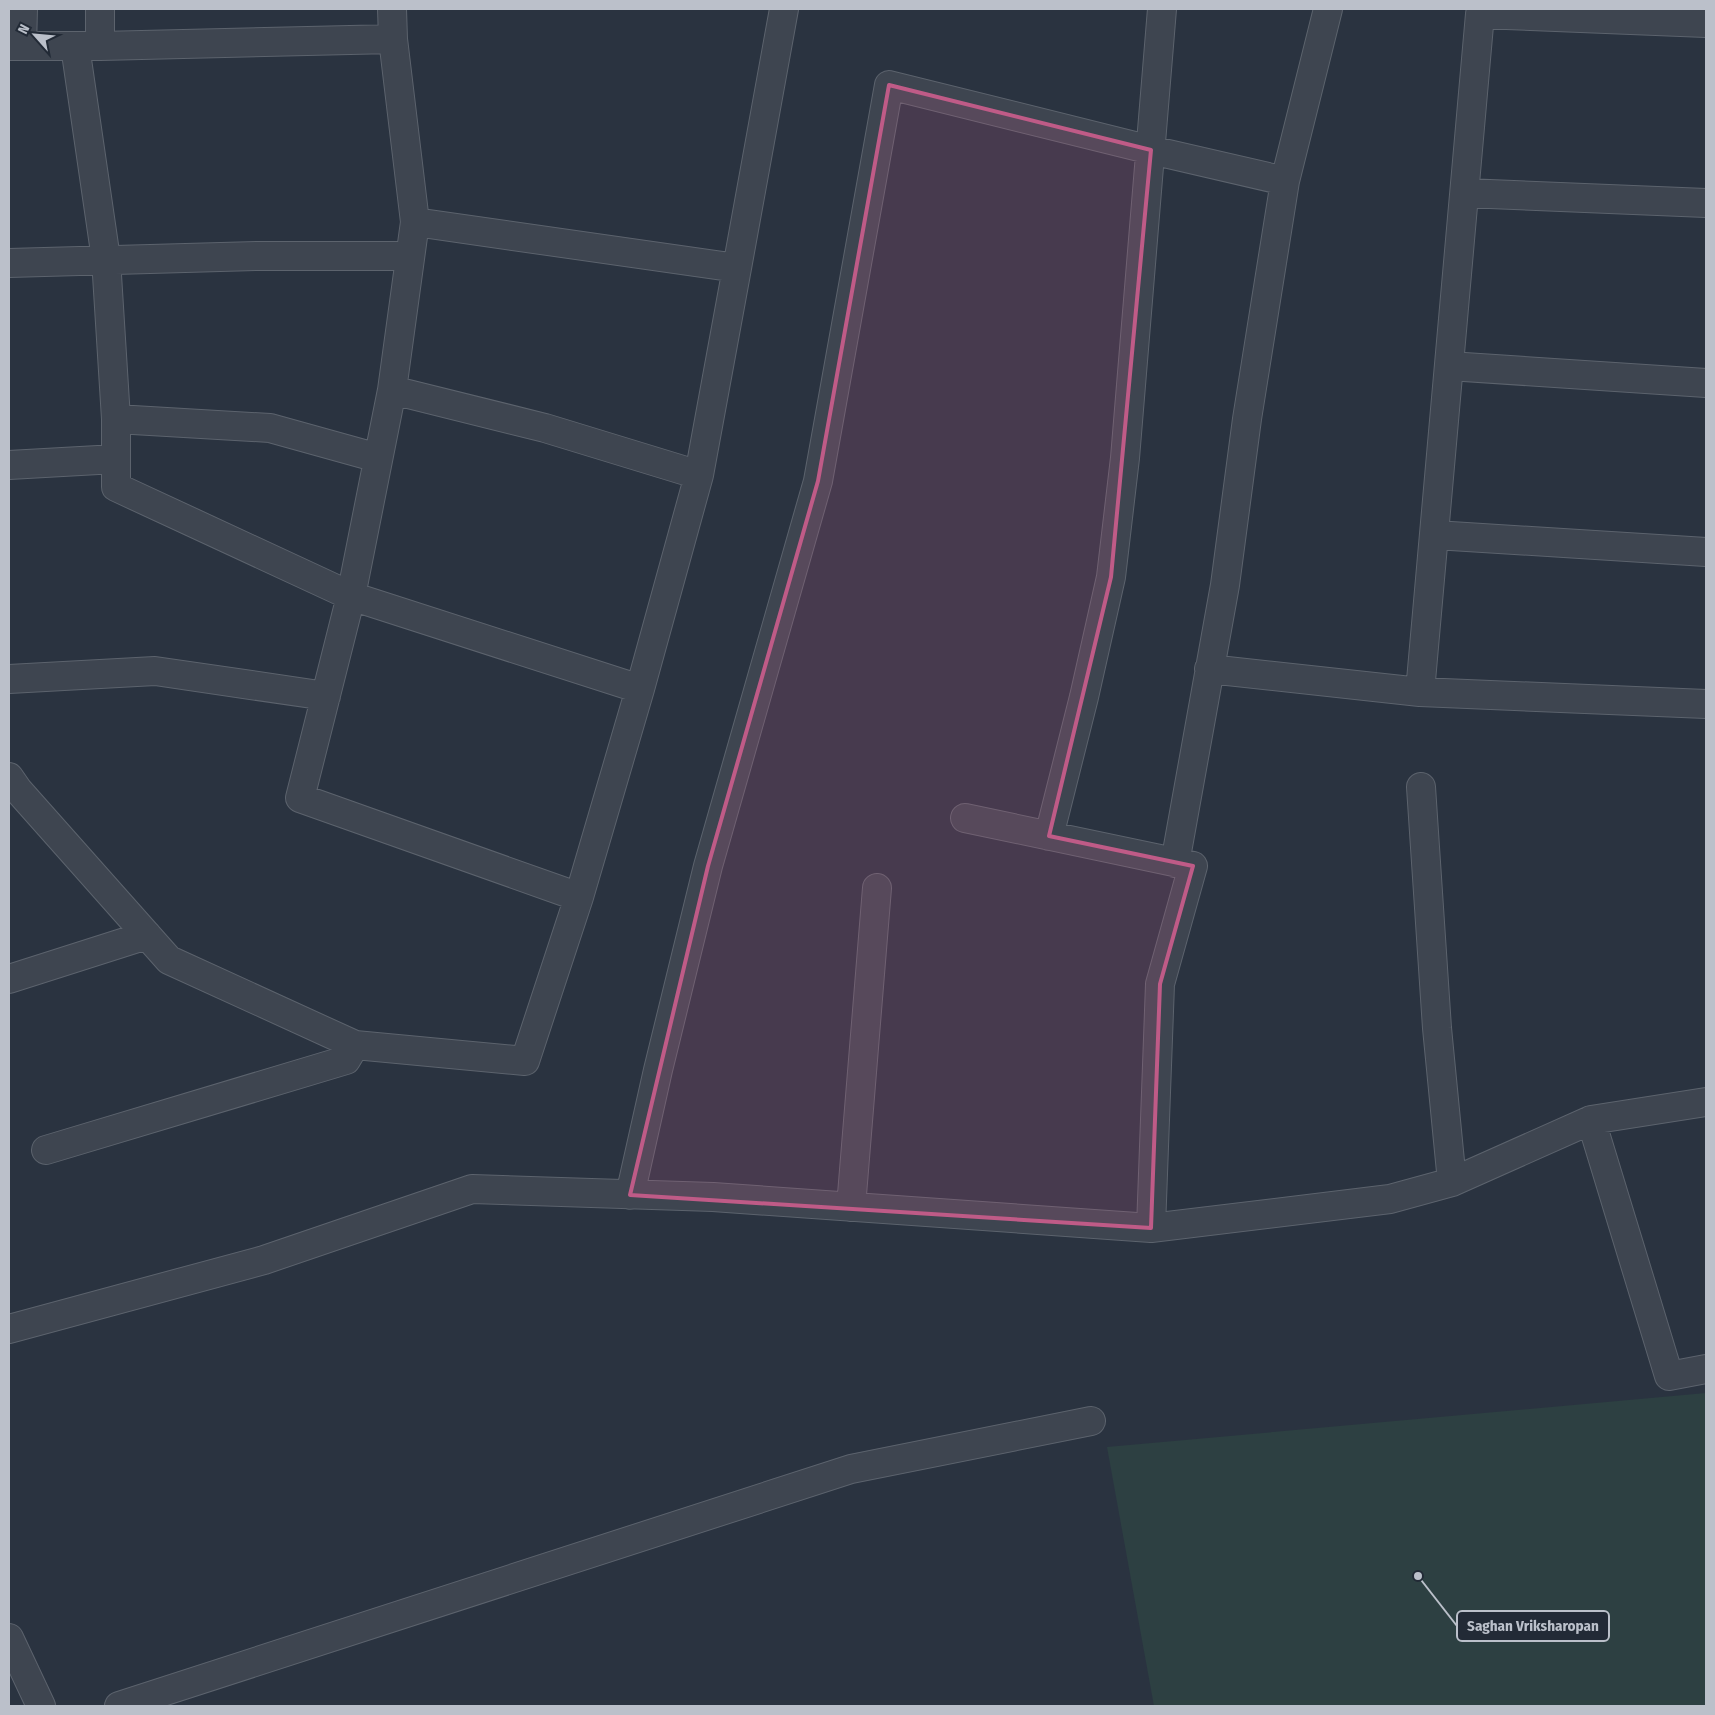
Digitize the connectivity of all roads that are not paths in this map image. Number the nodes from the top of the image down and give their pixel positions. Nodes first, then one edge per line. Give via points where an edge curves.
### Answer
1 (23, 9) edge
2 (100, 9) edge
3 (392, 9) edge
4 (784, 9) edge
5 (1162, 9) edge
6 (1328, 9) edge
7 (1706, 23) edge
8 (393, 39) junction
9 (15, 46) edge
10 (88, 46) junction
11 (1151, 150) junction
12 (1285, 181) junction
13 (1465, 193) junction
14 (1706, 203) edge
15 (415, 222) junction
16 (410, 256) junction
17 (106, 259) junction
18 (9, 262) edge
19 (737, 268) junction
20 (1449, 366) junction
21 (1706, 383) edge
22 (392, 390) junction
23 (116, 419) junction
24 (378, 458) junction
25 (116, 459) junction
26 (9, 465) edge
27 (698, 474) junction
28 (1435, 535) junction
29 (1706, 552) edge
30 (351, 596) junction
31 (1209, 669) junction
32 (9, 679) edge
33 (640, 689) junction
34 (1420, 692) junction
35 (326, 696) junction
36 (1706, 704) edge
37 (12, 787) edge
38 (1421, 787) dead end
39 (965, 818) dead end
40 (1049, 836) junction
41 (1175, 863) junction
42 (877, 888) dead end
43 (579, 897) junction
44 (147, 935) junction
45 (9, 979) edge
46 (354, 1045) junction
47 (1706, 1102) edge
48 (1591, 1120) junction
49 (46, 1150) dead end
50 (1452, 1182) junction
51 (630, 1194) junction
52 (851, 1207) junction
53 (1151, 1228) junction
54 (9, 1329) edge
55 (1706, 1369) edge
56 (1091, 1421) dead end
57 (9, 1638) edge
58 (41, 1706) edge
59 (119, 1706) edge

1 - 9 street
2 - 10 street
3 - 8 street
4 - 19 street
5 - 11 street
6 - 12 street
7 - 13 street via 1480,14
8 - 10 street
8 - 15 street
9 - 10 street
10 - 17 street
11 - 12 street
11 - 40 street via 1125,458 1111,578
11 - 51 street via 889,85 818,481 708,866
12 - 31 street via 1247,418 1225,585
13 - 14 street
13 - 20 street
15 - 16 street
15 - 19 street
16 - 17 street
16 - 22 street
17 - 18 street
17 - 23 street
19 - 27 street
20 - 21 street
20 - 28 street
22 - 24 street
22 - 27 street via 545,428
23 - 24 street via 270,428
23 - 25 street
24 - 30 street
25 - 26 street
25 - 30 street via 116,487
27 - 33 street
28 - 29 street
28 - 34 street
30 - 33 street
30 - 35 street
31 - 34 street
31 - 41 street
32 - 35 street via 155,671
33 - 43 street
34 - 36 street
35 - 43 street via 300,798
37 - 44 street
38 - 50 street via 1437,1028
39 - 40 street
40 - 41 street
41 - 53 street via 1193,866 1160,984
42 - 52 street
43 - 46 street via 525,1061
44 - 45 street
44 - 46 street via 169,960
46 - 49 street via 346,1060
47 - 48 street
48 - 50 street
48 - 55 street via 1669,1376
50 - 53 street via 1390,1199
51 - 52 street
51 - 54 street via 472,1190 264,1260
52 - 53 street
56 - 59 street via 851,1469
57 - 58 street

